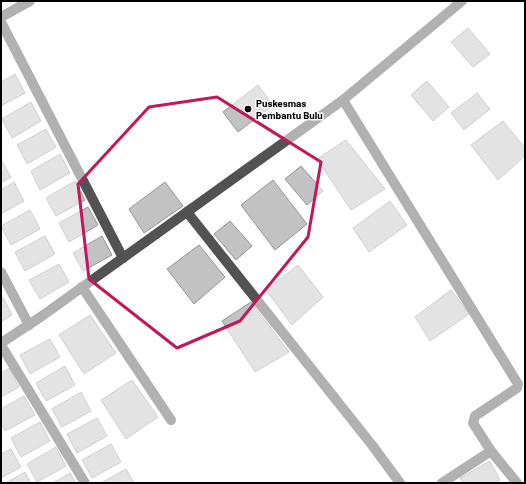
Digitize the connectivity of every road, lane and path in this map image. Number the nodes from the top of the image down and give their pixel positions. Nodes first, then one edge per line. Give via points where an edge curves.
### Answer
1 (30, 1) edge
2 (456, 3) edge
3 (1, 17) edge
4 (1, 22) edge
5 (343, 100) junction
6 (187, 212) junction
7 (123, 258) junction
8 (1, 272) edge
9 (82, 287) junction
10 (29, 325) junction
11 (1, 344) edge
12 (171, 420) dead end
13 (492, 451) junction
14 (85, 483) edge
15 (400, 483) edge
16 (442, 483) edge
17 (517, 483) edge

1 - 3 street
2 - 5 street
4 - 7 street
5 - 6 street
5 - 13 street via 518,384 517,388 475,416 473,423
6 - 7 street
6 - 15 street
7 - 9 street
8 - 10 street
9 - 10 street
9 - 12 street
10 - 11 street
11 - 14 street
13 - 16 street
13 - 17 street

